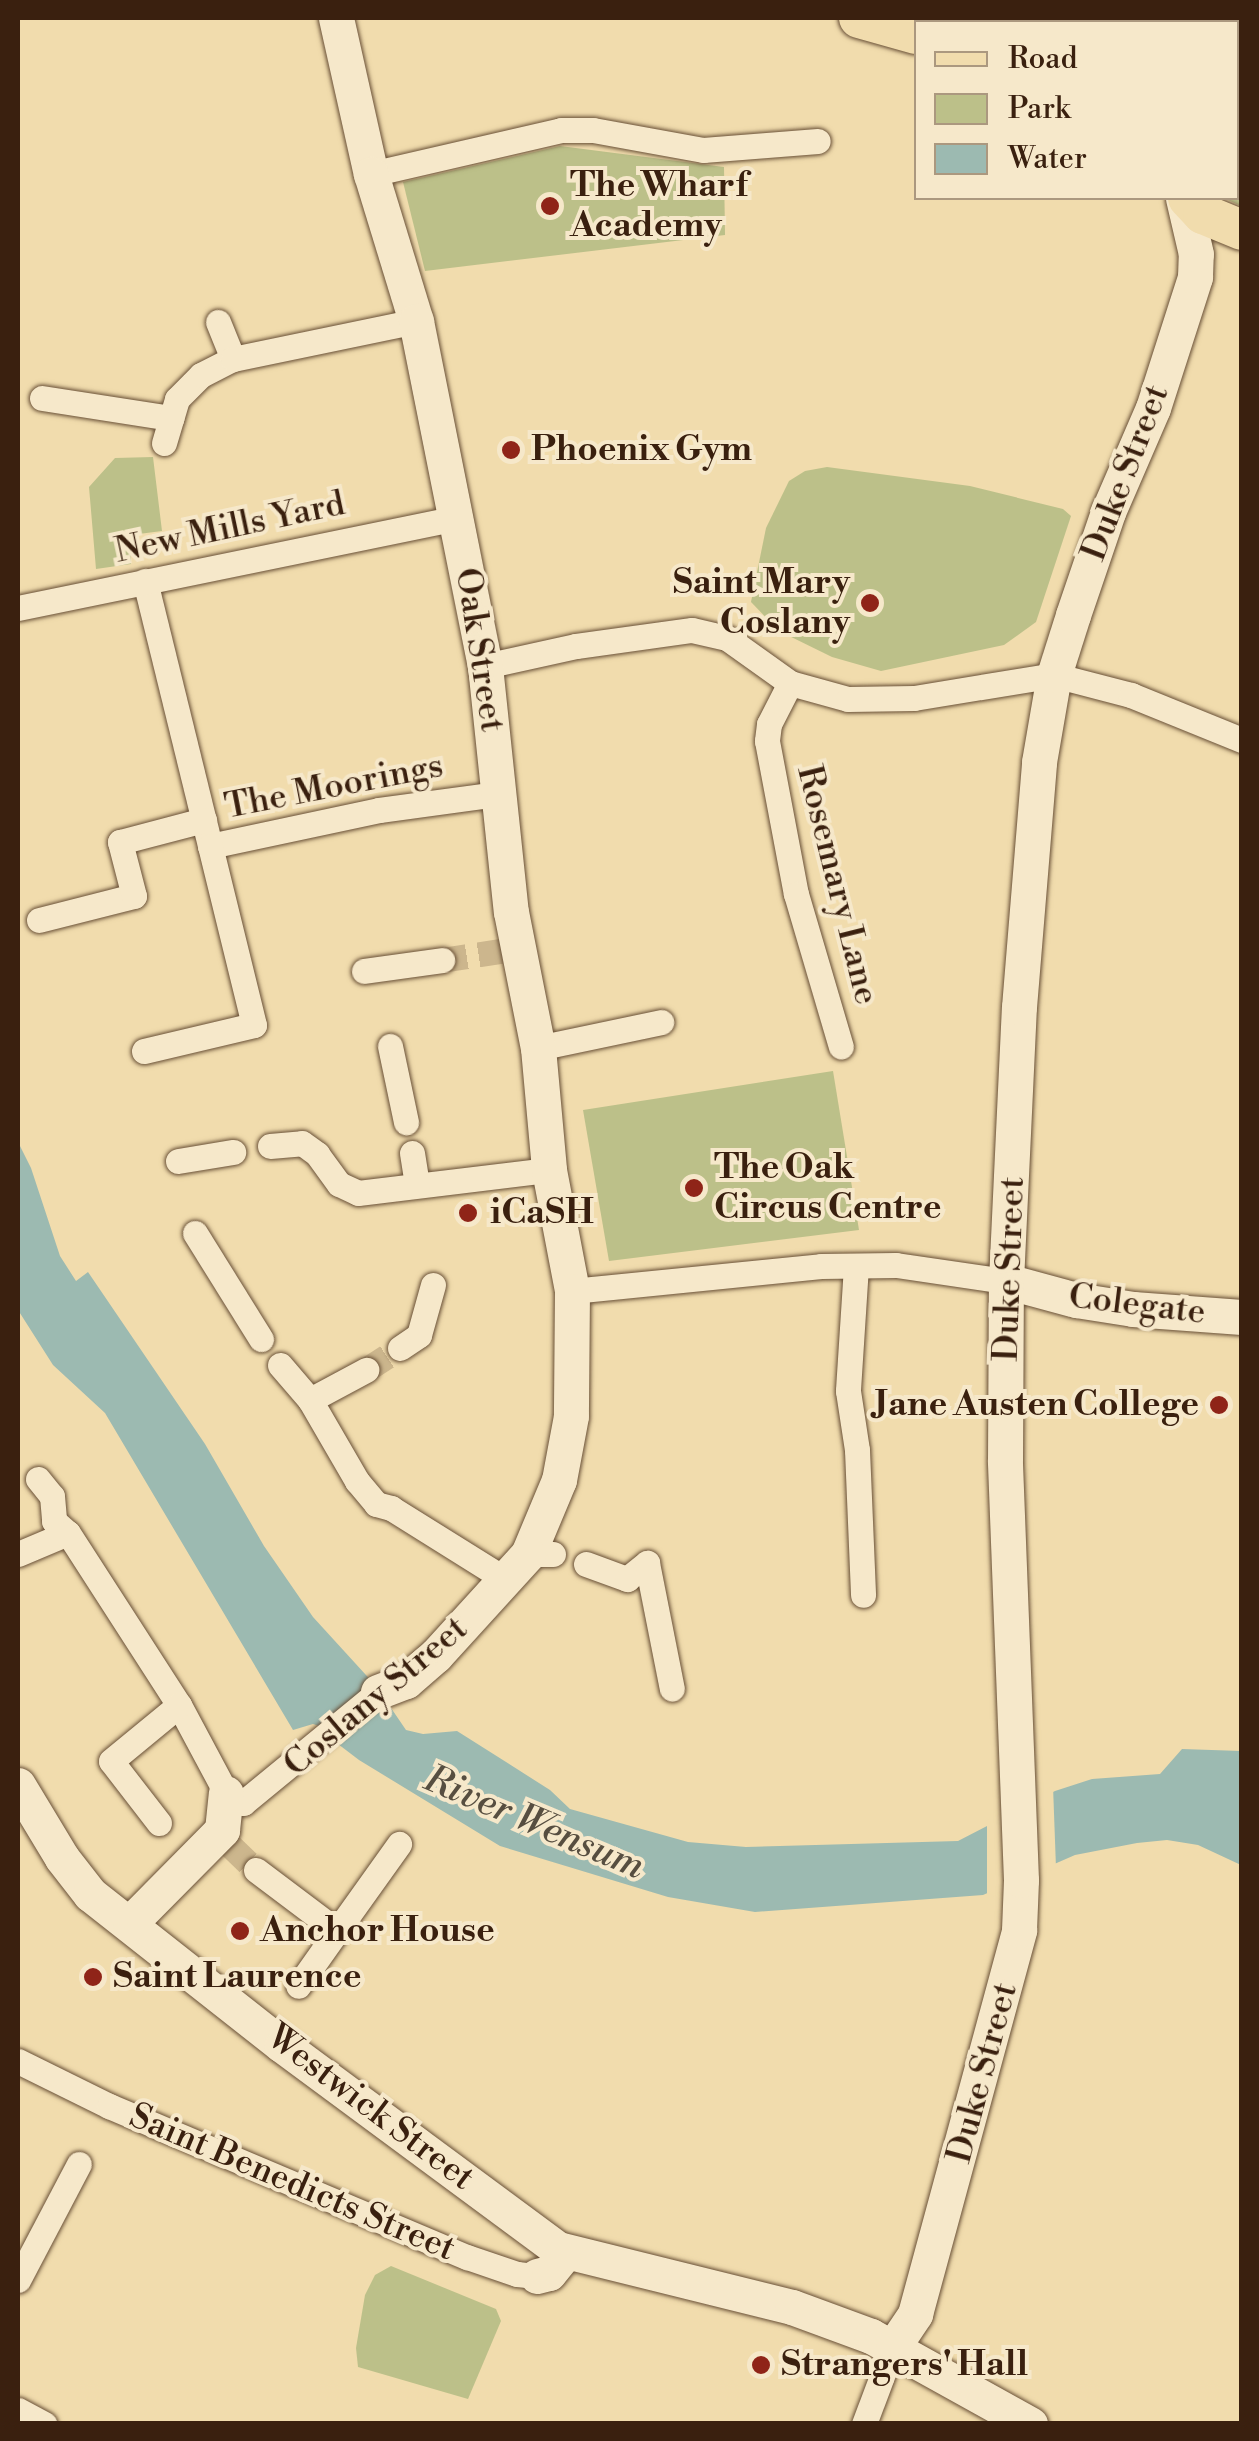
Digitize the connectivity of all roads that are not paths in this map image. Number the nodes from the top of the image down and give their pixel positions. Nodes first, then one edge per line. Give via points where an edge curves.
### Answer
1 (336, 18) edge
2 (859, 18) edge
3 (914, 33) edge
4 (818, 142) dead end
5 (371, 174) junction
6 (1186, 200) edge
7 (1188, 200) edge
8 (1242, 230) edge
9 (416, 321) junction
10 (218, 322) dead end
11 (233, 359) junction
12 (42, 398) dead end
13 (457, 518) junction
14 (145, 581) junction
15 (18, 608) edge
16 (485, 666) junction
17 (1054, 676) junction
18 (790, 684) junction
19 (1242, 740) edge
20 (498, 794) junction
21 (204, 820) junction
22 (210, 846) junction
23 (39, 920) dead end
24 (442, 960) tunnel mouth
25 (364, 970) dead end
26 (661, 1022) dead end
27 (390, 1046) dead end
28 (841, 1047) dead end
29 (538, 1048) junction
30 (144, 1051) dead end
31 (406, 1122) dead end
32 (270, 1146) dead end
33 (233, 1152) dead end
34 (412, 1153) dead end
35 (178, 1162) dead end
36 (549, 1170) junction
37 (417, 1185) junction
38 (195, 1234) dead end
39 (856, 1266) junction
40 (1006, 1281) junction
41 (433, 1284) dead end
42 (572, 1291) junction
43 (1242, 1317) edge
44 (262, 1339) dead end
45 (400, 1348) tunnel mouth
46 (280, 1364) dead end
47 (366, 1370) tunnel mouth
48 (310, 1400) junction
49 (38, 1479) dead end
50 (68, 1533) junction
51 (18, 1554) edge
52 (530, 1563) junction
53 (586, 1564) dead end
54 (863, 1595) dead end
55 (672, 1689) dead end
56 (378, 1692) joint
57 (179, 1704) junction
58 (18, 1785) edge
59 (230, 1818) junction
60 (159, 1823) dead end
61 (400, 1844) dead end
62 (256, 1870) tunnel mouth
63 (130, 1923) junction
64 (337, 1931) junction
65 (298, 1986) dead end
66 (18, 2062) edge
67 (79, 2164) dead end
68 (565, 2253) junction
69 (537, 2276) joint
70 (18, 2280) edge
71 (907, 2355) junction
72 (18, 2410) edge
73 (44, 2424) edge
74 (864, 2424) edge
75 (1030, 2424) edge

1 - 5 street, Oak Street
2 - 3 main road
4 - 5 street via 703,150 562,130
5 - 9 street, Oak Street
6 - 17 street, Duke Street via 1196,277
7 - 8 main road
9 - 11 street
9 - 13 street, Oak Street
10 - 11 street
11 - 12 street via 201,375 177,399 167,430
13 - 14 street, New Mills Yard
13 - 16 street, Oak Street
14 - 15 street, New Mills Yard
14 - 21 street, The Moorings
16 - 18 street via 692,630 727,638
16 - 20 street, Oak Street
17 - 18 street via 880,701
17 - 19 street via 1131,695
17 - 40 street, Duke Street via 1019,1007
18 - 28 street, Rosemary Lane via 767,741 796,894
20 - 22 street, The Moorings via 379,810
20 - 29 street, Oak Street via 510,951
21 - 22 street, The Moorings
21 - 23 street, The Moorings via 120,842 134,896
22 - 30 street via 254,1025
24 - 25 street
26 - 29 street
27 - 31 street
29 - 36 street, Oak Street
32 - 37 street via 302,1144 339,1184 358,1193
33 - 35 street
34 - 37 street
36 - 37 street
36 - 42 street, Oak Street
38 - 44 street
39 - 40 street, Colegate
39 - 42 street, Colegate
39 - 54 street via 848,1391
40 - 43 street, Colegate via 1133,1310
40 - 71 street, Duke Street via 1005,1460 1021,1880 1011,1968
41 - 45 street via 419,1334
42 - 52 street, Coslany Street via 571,1416
46 - 48 street
47 - 48 street
48 - 52 street via 376,1504
49 - 50 street via 52,1496 54,1521
50 - 51 street
50 - 57 street
52 - 56 street, Coslany Street via 406,1681
53 - 55 street via 628,1579 647,1564
56 - 59 street, Coslany Street
57 - 59 street
57 - 60 street via 112,1760
58 - 63 street, Westwick Street via 90,1894
59 - 63 street, Coslany Street
61 - 64 street
62 - 64 street
63 - 68 street, Westwick Street via 282,2045
64 - 65 street
66 - 69 street, Saint Benedicts Street via 467,2258
67 - 70 street
68 - 69 street, Saint Benedicts Street via 549,2273
68 - 71 street via 777,2303
71 - 74 street
71 - 75 street
72 - 73 street

